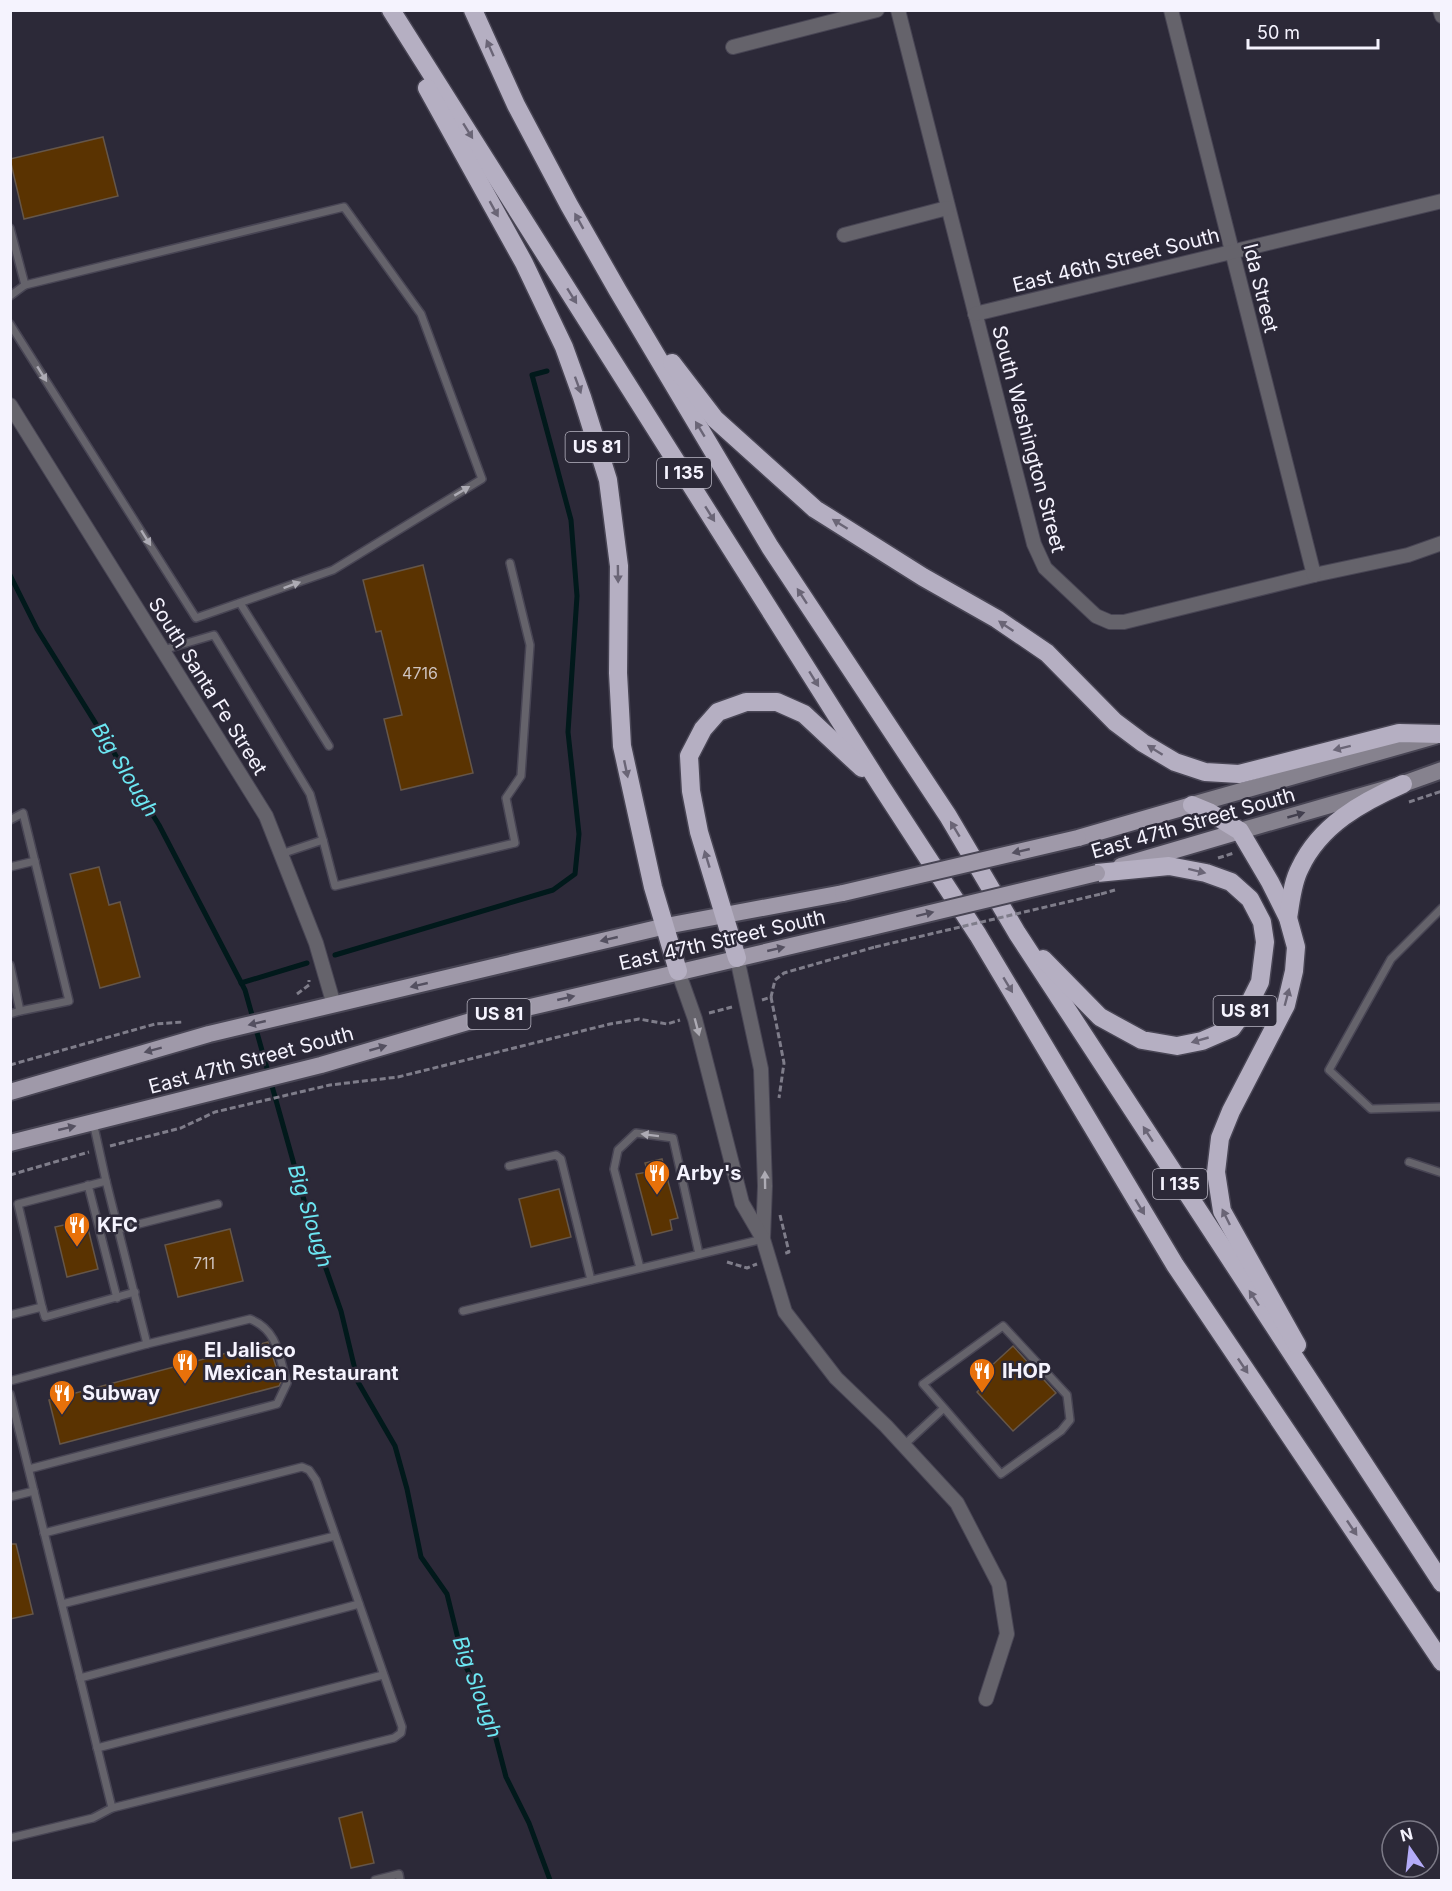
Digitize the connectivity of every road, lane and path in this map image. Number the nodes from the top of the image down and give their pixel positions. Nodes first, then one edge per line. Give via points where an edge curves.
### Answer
1 (384, 10) edge
2 (391, 10) edge
3 (473, 10) edge
4 (877, 10) edge
5 (898, 10) edge
6 (1171, 10) edge
7 (1440, 10) edge
8 (1442, 16) edge
9 (733, 47) dead end
10 (1442, 201) edge
11 (947, 208) junction
12 (10, 228) edge
13 (844, 235) dead end
14 (1232, 252) junction
15 (25, 285) junction
16 (618, 291) junction
17 (10, 296) edge
18 (975, 314) junction
19 (10, 324) edge
20 (10, 405) edge
21 (1442, 543) edge
22 (510, 563) dead end
23 (1314, 575) junction
24 (240, 603) junction
25 (163, 650) junction
26 (1441, 734) edge
27 (329, 746) dead end
28 (1442, 770) edge
29 (1403, 784) junction
30 (881, 786) junction
31 (1442, 792) edge
32 (1403, 804) dead end
33 (1192, 806) junction
34 (10, 820) edge
35 (1240, 831) junction
36 (323, 840) junction
37 (1250, 848) junction
38 (281, 854) junction
39 (35, 861) junction
40 (10, 867) edge
41 (1097, 873) junction
42 (1208, 873) junction
43 (1121, 889) dead end
44 (1442, 908) edge
45 (724, 915) junction
46 (1288, 918) junction
47 (666, 926) junction
48 (1017, 933) junction
49 (737, 958) junction
50 (10, 965) edge
51 (678, 971) junction
52 (309, 978) dead end
53 (298, 994) dead end
54 (746, 1004) junction
55 (334, 1005) junction
56 (20, 1011) junction
57 (10, 1014) edge
58 (694, 1017) junction
59 (185, 1022) dead end
60 (10, 1065) edge
61 (10, 1092) edge
62 (1442, 1107) edge
63 (93, 1122) junction
64 (10, 1143) edge
65 (99, 1149) junction
66 (1409, 1162) dead end
67 (509, 1166) dead end
68 (1442, 1173) edge
69 (10, 1175) edge
70 (106, 1181) junction
71 (88, 1185) junction
72 (218, 1204) dead end
73 (19, 1211) junction
74 (10, 1213) edge
75 (118, 1230) junction
76 (763, 1239) junction
77 (699, 1254) junction
78 (640, 1268) junction
79 (591, 1280) junction
80 (135, 1292) junction
81 (117, 1298) junction
82 (42, 1307) junction
83 (463, 1311) dead end
84 (10, 1316) edge
85 (147, 1344) junction
86 (10, 1381) edge
87 (10, 1394) edge
88 (944, 1408) junction
89 (13, 1415) edge
90 (1343, 1435) junction
91 (904, 1446) junction
92 (29, 1469) junction
93 (34, 1491) junction
94 (10, 1497) edge
95 (44, 1533) junction
96 (335, 1536) junction
97 (1442, 1582) edge
98 (62, 1604) junction
99 (359, 1604) junction
100 (1442, 1662) edge
101 (383, 1675) junction
102 (80, 1678) junction
103 (986, 1699) dead end
104 (97, 1748) junction
105 (112, 1808) junction
106 (10, 1838) edge
107 (375, 1881) edge
108 (400, 1881) edge

1 -> 47 highway, US 81 via 524,263 564,347 608,480 619,567 622,747 653,887
2 -> 30 highway, I 135
16 -> 3 highway, I 135 via 516,105
4 - 9 street
5 - 11 street, South Washington Street
6 - 14 street, Ida Street
7 - 8 street
10 - 14 street, East 46th Street South
11 - 13 street
11 - 18 street, South Washington Street
12 - 15 lane
14 - 18 street, East 46th Street South
14 - 23 street, Ida Street
15 - 17 lane
24 -> 15 lane via 333,570 482,479 421,314 344,207
26 -> 16 highway via 1399,734 1239,774 1205,772 1175,762 1115,722 1047,653 815,508 715,419
48 -> 16 highway, I 135 via 948,816 770,547
18 - 23 street, South Washington Street via 1039,557 1063,587 1096,616 1124,622
19 -> 24 lane via 196,618
20 - 25 street, South Santa Fe Street
21 - 23 street, South Washington Street via 1408,555
22 - 36 lane via 530,645 521,776 506,798 516,843 335,886
24 - 27 lane
25 - 36 lane via 214,635 310,794
25 - 38 street, South Santa Fe Street via 266,816
26 - 33 main road, East 47th Street South
28 - 29 main road, East 47th Street South
35 -> 29 main road, East 47th Street South
29 - 46 highway via 1366,801 1322,834 1299,868
45 -> 30 highway via 699,832 689,756 703,729 718,712 746,702 777,702 804,714
30 -> 100 highway, I 135 via 978,935 1175,1265
31 - 32 path
33 - 35 highway
33 -> 45 main road, East 47th Street South, bridge via 1078,838 843,893
34 - 39 lane via 23,813
35 - 37 highway
35 - 41 main road, East 47th Street South
36 - 38 lane
37 - 42 path via 1217,859
37 - 46 highway
38 - 55 street, South Santa Fe Street via 316,943
39 - 40 lane
39 - 56 lane via 69,1001
41 -> 42 highway, US 81 via 1169,866
49 -> 41 main road, East 47th Street South / US 81, bridge
42 -> 48 highway, US 81 via 1231,882 1250,899 1262,922 1265,942 1260,982 1248,1006 1232,1028 1202,1041 1177,1046 1142,1040 1100,1017
43 - 54 path, bridge via 875,947 784,973 775,980 771,997
44 - 62 lane via 1391,959 1329,1071 1371,1109
45 - 47 main road, East 47th Street South
45 - 49 highway
90 -> 46 highway via 1222,1211 1216,1172 1220,1138 1231,1111 1286,1005 1296,947
47 - 51 highway, US 81
47 -> 55 main road, East 47th Street South
90 -> 48 highway, I 135
49 - 51 main road, East 47th Street South / US 81
49 - 54 street
50 - 56 lane
51 - 58 street
63 -> 51 main road, East 47th Street South / US 81 via 471,1021
52 - 53 path via 309,985
54 - 58 path
76 -> 54 street via 761,1069
55 -> 61 main road, East 47th Street South via 209,1034
56 - 57 lane
58 - 65 path via 667,1024 639,1019 620,1022 398,1077 330,1085 215,1112 181,1128
58 -> 76 street via 742,1203
59 - 60 path via 155,1024
64 -> 63 main road, East 47th Street South / US 81
63 - 65 lane
65 - 69 path
65 - 70 lane
66 - 68 lane
67 - 79 lane via 556,1155 561,1159
70 - 71 lane
70 - 75 lane
71 - 73 lane via 18,1203
71 - 81 lane
72 - 75 lane
73 - 74 lane
73 - 82 lane
75 - 80 lane
76 - 77 lane
76 - 91 street via 785,1312 836,1378
77 - 78 lane
77 -> 78 lane via 673,1138 636,1133 618,1150 614,1169
78 - 79 lane
79 - 83 lane
80 - 81 lane
80 - 85 lane
81 - 82 lane via 45,1317
82 - 84 lane
85 - 86 lane
85 - 92 lane via 250,1319 262,1324 274,1337 287,1383 277,1404
87 - 89 lane
88 - 88 lane via 923,1384 1003,1326 1067,1395 1070,1420 1061,1431 1001,1474
88 - 91 lane
89 - 92 lane
90 - 97 highway, I 135
91 - 103 street via 957,1503 999,1584 1007,1634
92 - 93 lane
93 - 94 lane
93 - 95 lane
95 - 96 lane via 302,1467 316,1480
95 - 98 lane
96 - 98 lane
96 - 99 lane
98 - 102 lane
99 - 101 lane
99 - 102 lane
101 - 104 lane
101 - 105 lane via 402,1727 394,1738
102 - 104 lane
104 - 105 lane
105 - 106 lane via 93,1818
107 - 108 lane via 399,1875

